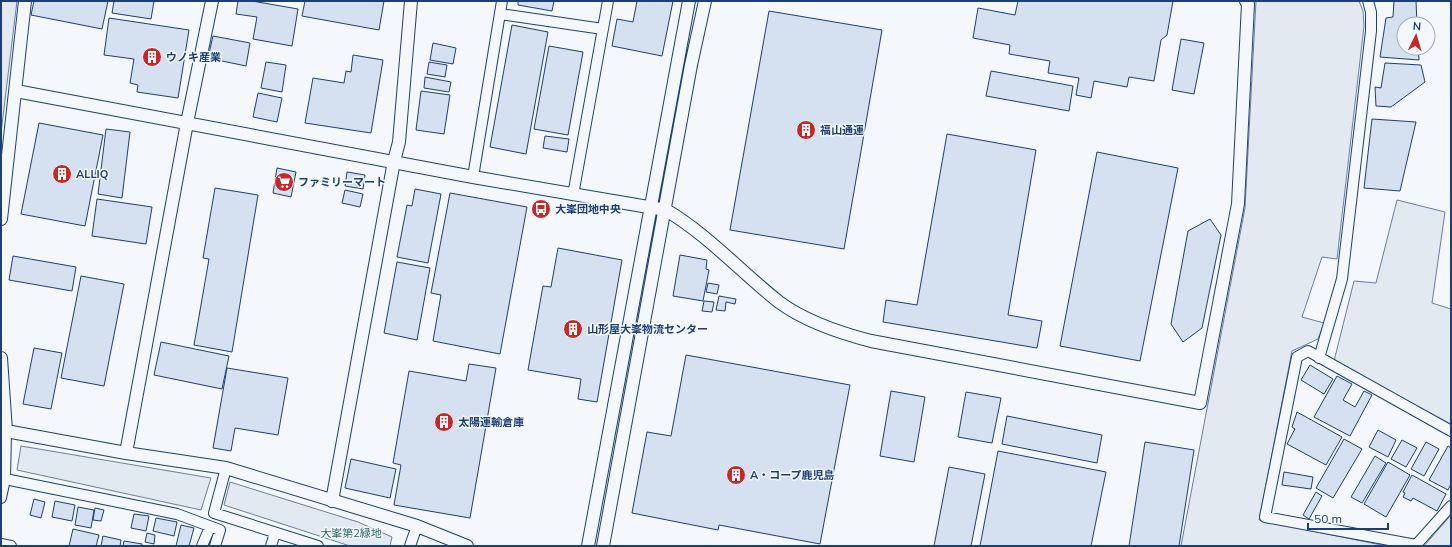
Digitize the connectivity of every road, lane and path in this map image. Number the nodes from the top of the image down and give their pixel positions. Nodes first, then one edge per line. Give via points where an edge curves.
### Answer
1 (26, 1) edge
2 (212, 1) edge
3 (411, 1) edge
4 (502, 1) edge
5 (608, 1) edge
6 (689, 1) edge
7 (705, 1) edge
8 (1246, 1) edge
9 (1368, 1) edge
10 (500, 14) junction
11 (603, 29) junction
12 (16, 91) junction
13 (187, 122) junction
14 (394, 161) junction
15 (473, 177) junction
16 (3, 182) edge
17 (573, 195) junction
18 (652, 208) junction
19 (666, 210) junction
20 (1, 219) edge
21 (1, 358) edge
22 (1319, 358) junction
23 (6, 431) junction
24 (1451, 431) edge
25 (126, 453) junction
26 (226, 468) junction
27 (5, 479) junction
28 (1, 498) edge
29 (332, 501) junction
30 (1451, 506) edge
31 (417, 526) junction
32 (210, 527) junction
33 (275, 533) junction
34 (1, 544) edge
35 (11, 546) edge
36 (202, 546) edge
37 (215, 546) edge
38 (271, 546) edge
39 (318, 546) edge
40 (410, 546) edge
41 (467, 546) edge
42 (588, 546) edge
43 (603, 546) edge

1 - 12 street
2 - 13 street
3 - 14 street via 399,142
4 - 10 street
5 - 11 street
6 - 18 street
7 - 19 street
8 - 19 street via 1248,4 1238,204 1200,403 872,341 843,333 813,321 780,302 686,222
9 - 22 street via 1371,31 1342,279
10 - 11 street
10 - 15 street
11 - 17 street
12 - 13 street
12 - 16 street
13 - 14 street
13 - 25 street
14 - 15 street
14 - 29 street
15 - 17 street
16 - 20 street
17 - 18 street
18 - 19 street
18 - 42 street
19 - 43 street
21 - 23 street
22 - 24 street
22 - 30 street via 1308,351 1297,357 1264,517 1416,545
23 - 25 street
23 - 27 street
25 - 26 street
26 - 29 street
26 - 33 street via 214,513
27 - 28 street
27 - 32 street via 177,514
29 - 31 street
31 - 40 street
31 - 41 street
32 - 36 street
32 - 37 street via 220,530
33 - 38 street
33 - 39 street
34 - 35 street

